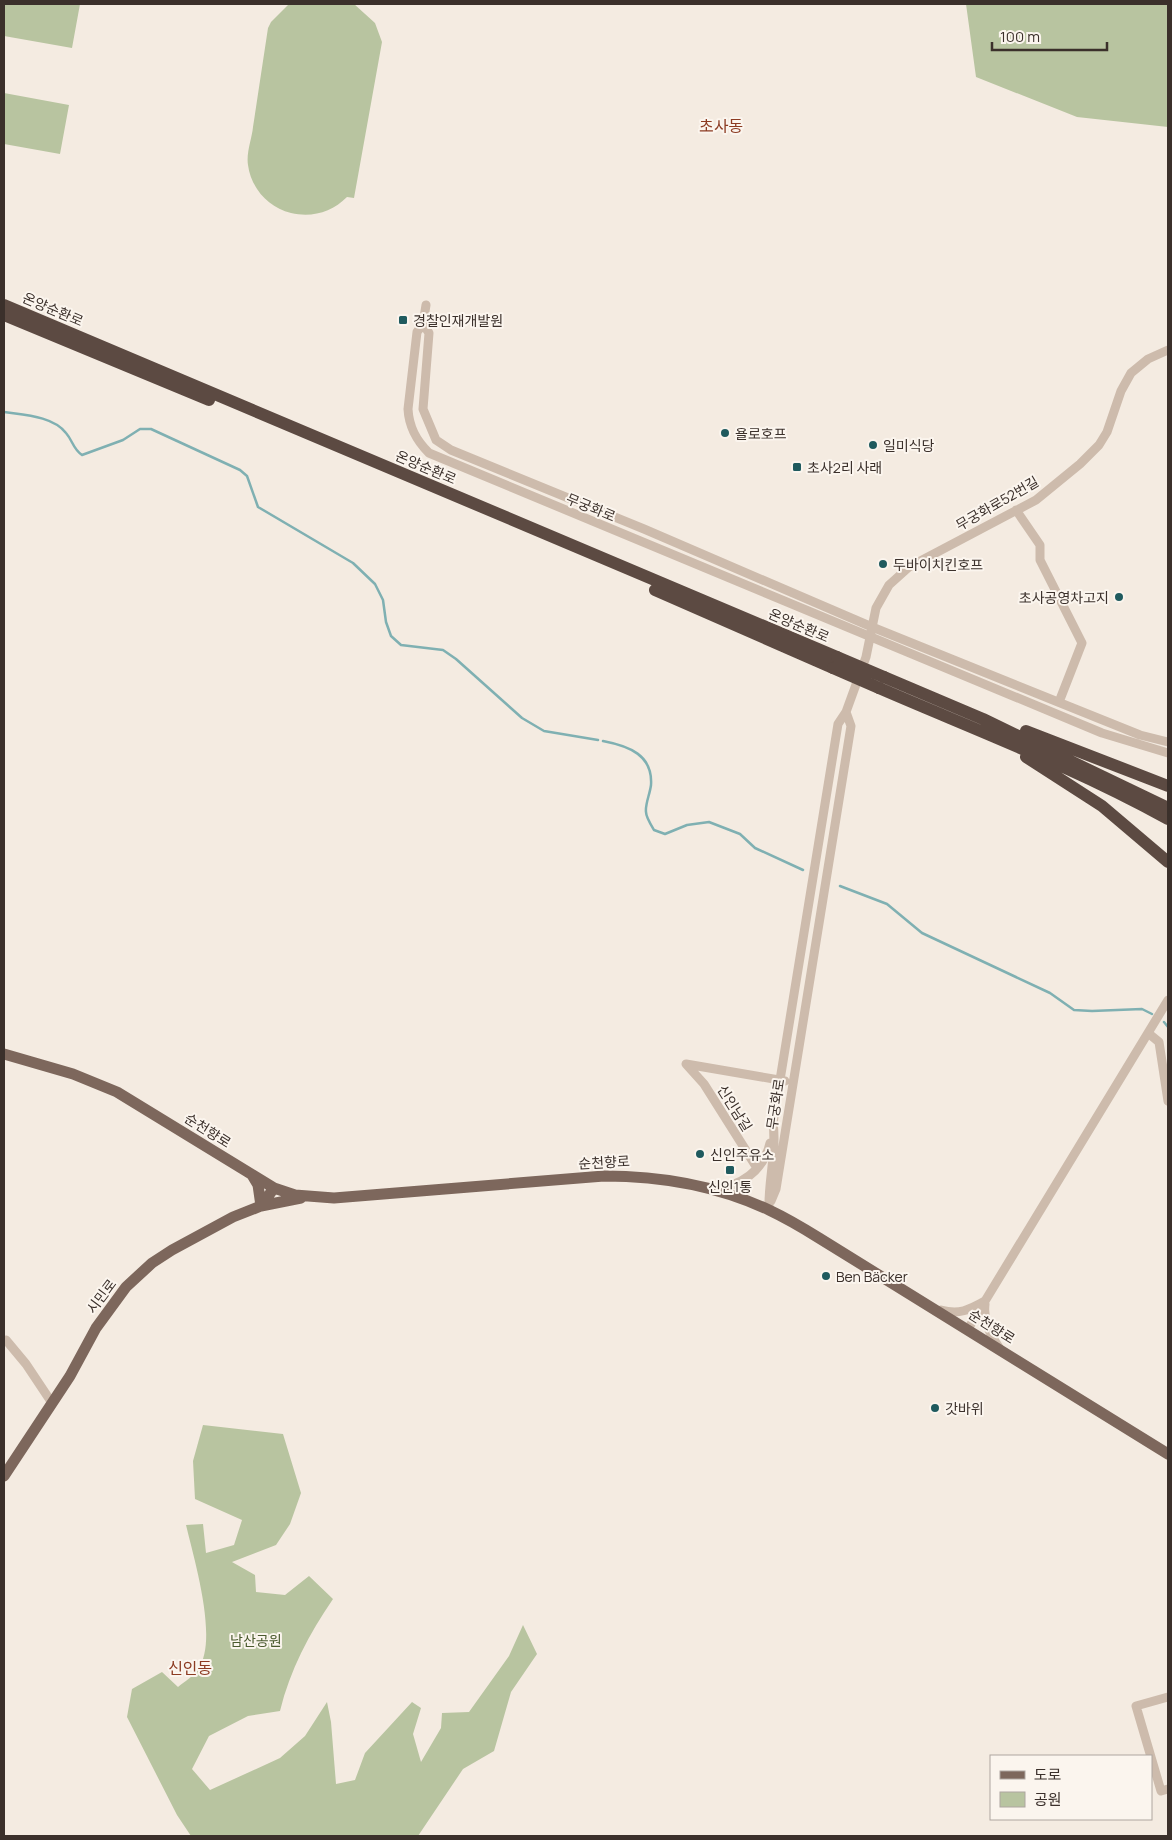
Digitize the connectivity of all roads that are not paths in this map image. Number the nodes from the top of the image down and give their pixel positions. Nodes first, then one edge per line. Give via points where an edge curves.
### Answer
1 (4, 304) edge
2 (426, 304) dead end
3 (4, 315) edge
4 (423, 324) junction
5 (1168, 350) edge
6 (1016, 510) junction
7 (872, 627) junction
8 (870, 638) junction
9 (835, 663) junction
10 (882, 683) junction
11 (1059, 702) junction
12 (846, 712) junction
13 (984, 719) junction
14 (1168, 742) edge
15 (1008, 743) junction
16 (1168, 753) edge
17 (1168, 786) edge
18 (1168, 808) edge
19 (1168, 819) edge
20 (1168, 862) edge
21 (1167, 1005) edge
22 (1148, 1033) junction
23 (4, 1054) edge
24 (780, 1080) junction
25 (793, 1082) junction
26 (1168, 1101) edge
27 (774, 1123) junction
28 (758, 1168) junction
29 (251, 1173) junction
30 (274, 1188) junction
31 (705, 1188) junction
32 (307, 1197) junction
33 (261, 1206) junction
34 (769, 1209) junction
35 (985, 1301) junction
36 (935, 1309) junction
37 (968, 1329) junction
38 (6, 1340) dead end
39 (1000, 1349) junction
40 (52, 1403) junction
41 (1168, 1454) edge
42 (4, 1476) edge
43 (1168, 1697) edge
44 (1151, 1755) edge
45 (1152, 1758) edge
46 (1168, 1789) edge

1 - 9 highway, 온양순환로
2 - 4 street, 무궁화로
3 - 9 highway, 온양순환로
4 - 7 street, 무궁화로 via 429,334 423,409 436,440 451,450
4 - 8 street, 무궁화로 via 417,332 408,409 417,441 428,453
5 - 6 street, 무궁화로52번길 via 1148,359 1131,373 1099,445 1036,500
6 - 7 street, 무궁화로52번길 via 909,567 880,597
6 - 11 street via 1040,545 1040,560 1082,643
7 - 8 street, 무궁화로
7 - 11 street
8 - 12 street, 무궁화로
8 - 16 street via 1102,733
9 - 10 highway, bridge
10 - 13 highway
10 - 15 highway
11 - 14 street via 1140,735
12 - 24 street, 무궁화로 via 838,724
12 - 25 street, 무궁화로 via 851,726
13 - 17 highway via 1022,729
13 - 18 highway
15 - 19 highway via 1118,792
15 - 20 highway via 1102,806
21 - 22 street
22 - 26 street via 1159,1042
22 - 35 street
23 - 29 main road, 순천향로 via 73,1074 117,1092
24 - 25 street
24 - 27 street, 무궁화로
24 - 28 street, 신인남길 via 686,1064 704,1084
25 - 34 street, 무궁화로 via 776,1189
27 - 28 street via 768,1150
27 - 34 street, 무궁화로
28 - 31 street via 740,1183
29 - 30 main road, 순천향로
29 - 33 main road via 258,1185
30 - 32 main road, 순천향로
30 - 33 main road
31 - 32 main road, 순천향로 via 645,1176 604,1176 334,1198
31 - 34 main road, 순천향로
32 - 33 main road, 시민로
33 - 40 main road, 시민로 via 172,1250 126,1287 96,1328
34 - 36 main road, 순천향로
35 - 36 street via 965,1312
35 - 37 street
35 - 39 street via 985,1322
36 - 37 main road, 순천향로
37 - 39 main road, 순천향로
38 - 40 street
39 - 41 main road, 순천향로
40 - 42 main road, 시민로
43 - 44 street via 1136,1706
45 - 46 street via 1162,1791

